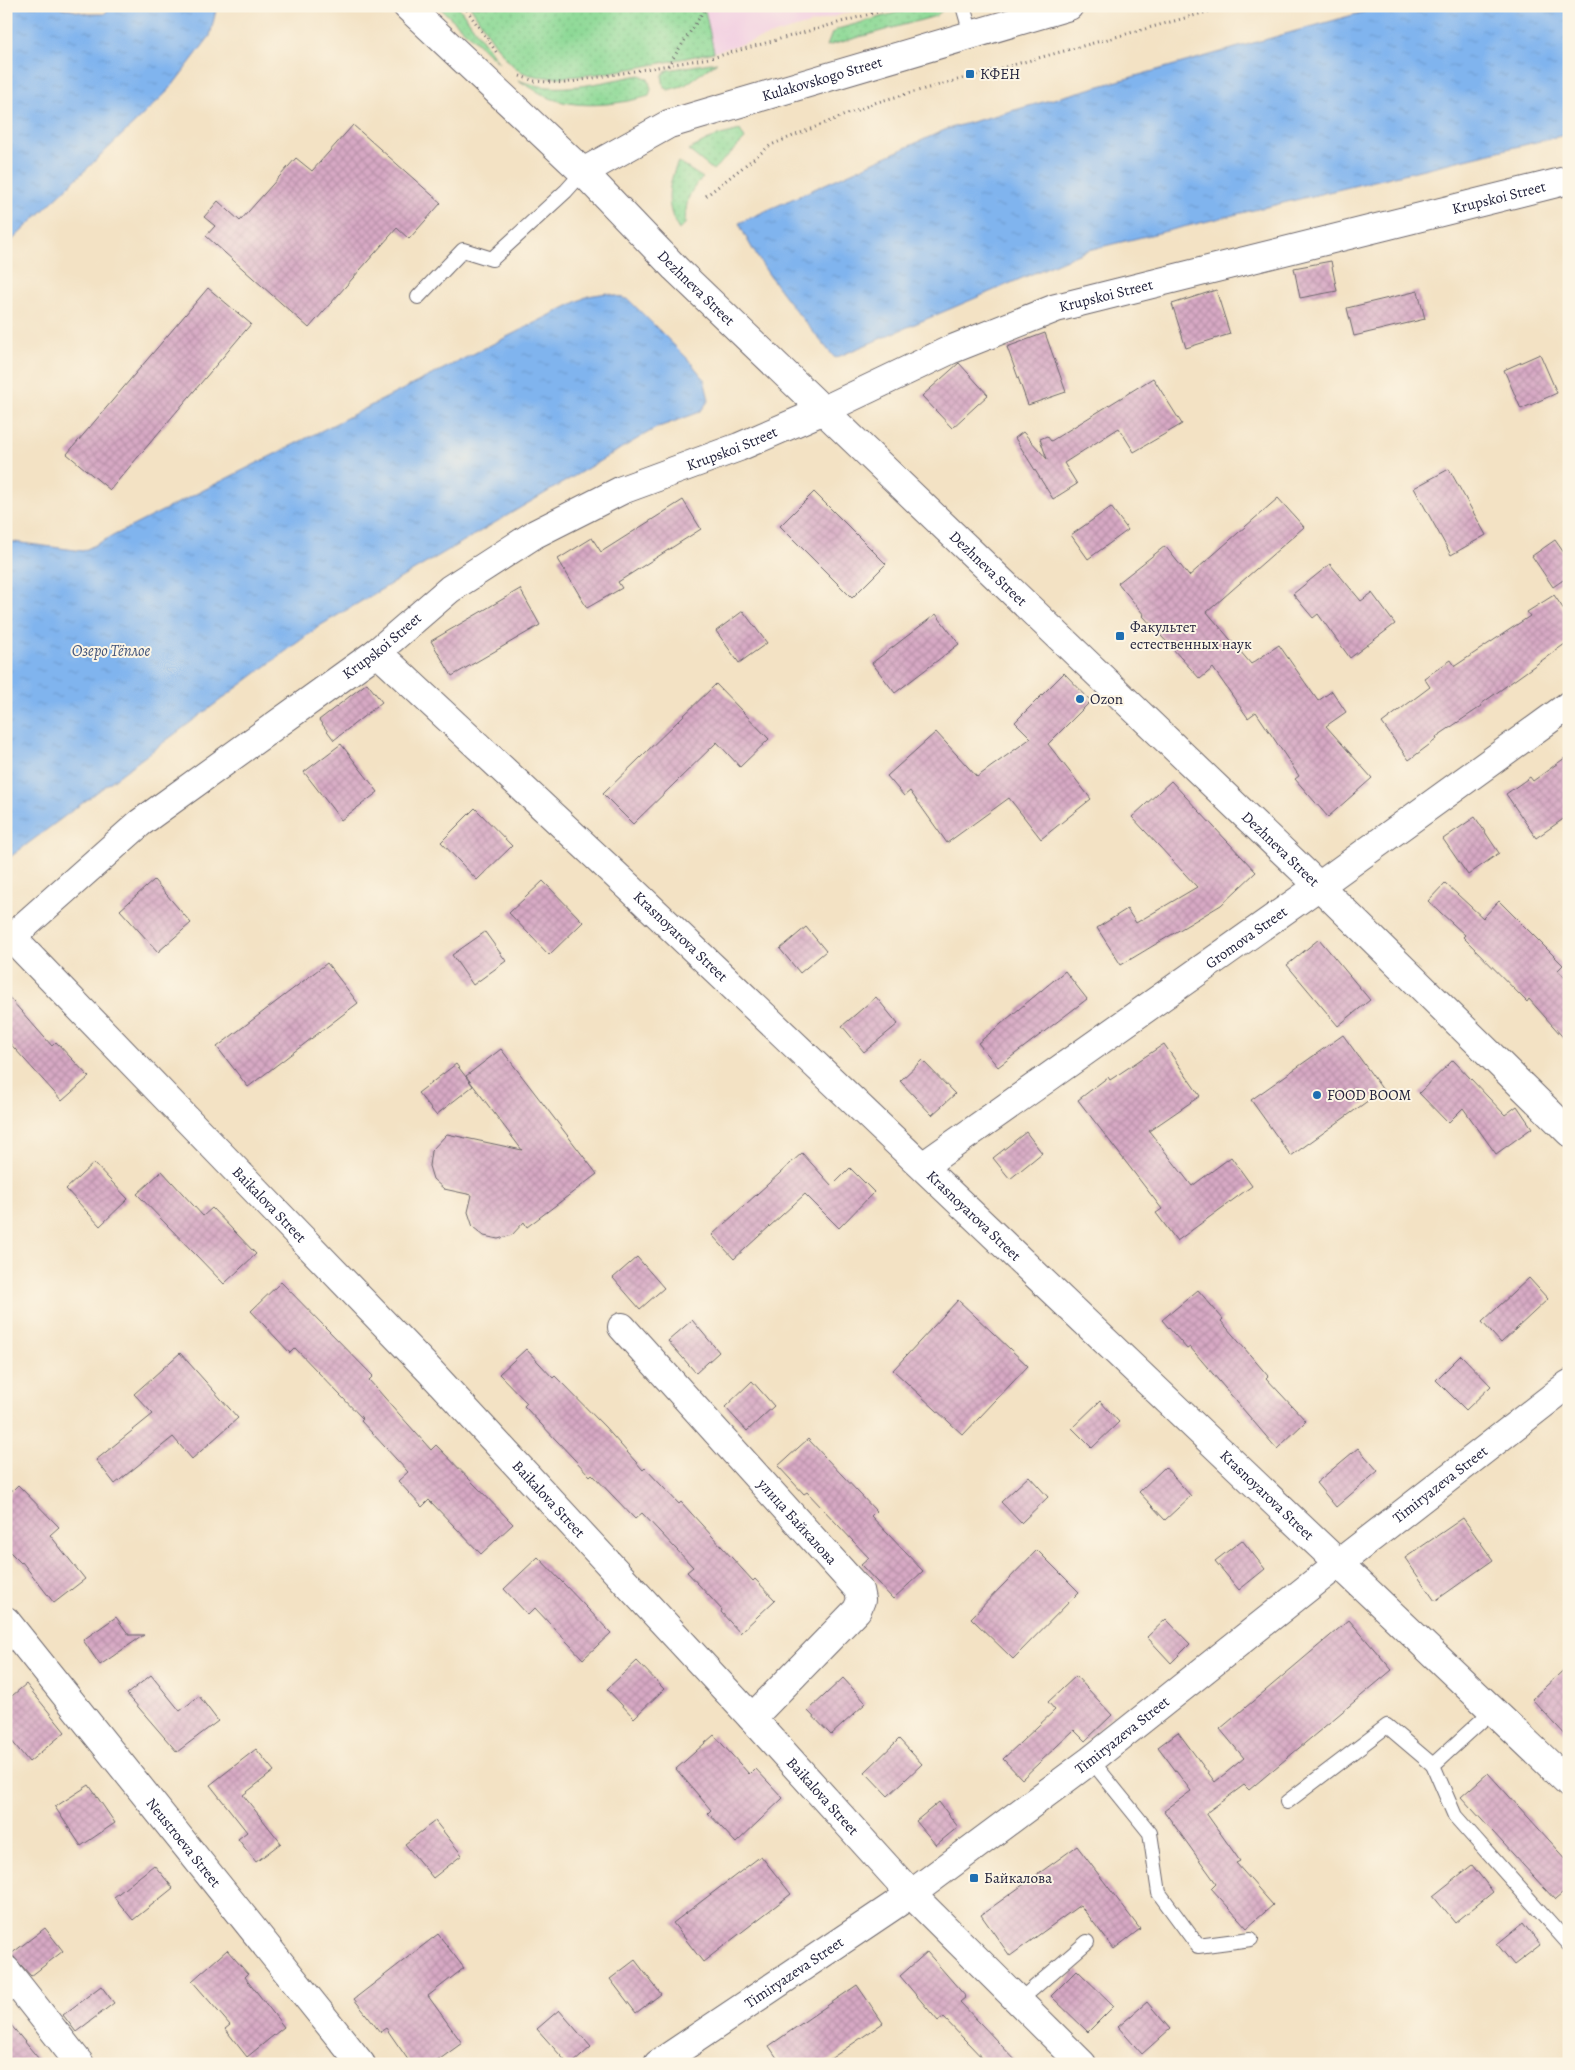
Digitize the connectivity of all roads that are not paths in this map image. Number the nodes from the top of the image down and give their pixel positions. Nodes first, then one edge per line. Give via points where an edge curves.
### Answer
1 (406, 6) edge
2 (962, 6) edge
3 (1069, 6) edge
4 (971, 34) junction
5 (583, 172) junction
6 (1569, 180) edge
7 (418, 297) dead end
8 (822, 411) junction
9 (377, 652) junction
10 (1569, 705) edge
11 (1319, 886) junction
12 (8, 939) edge
13 (1569, 1132) edge
14 (923, 1166) junction
15 (622, 1327) dead end
16 (1569, 1384) edge
17 (1338, 1563) junction
18 (6, 1620) edge
19 (1492, 1711) junction
20 (752, 1718) junction
21 (1091, 1760) junction
22 (1433, 1765) junction
23 (1569, 1783) edge
24 (1287, 1802) dead end
25 (911, 1894) junction
26 (1251, 1939) dead end
27 (1087, 1942) dead end
28 (1569, 1944) edge
29 (6, 1970) edge
30 (1020, 2000) junction
31 (80, 2064) edge
32 (361, 2064) edge
33 (658, 2064) edge
34 (1082, 2064) edge

1 - 5 street, Dezhneva Street
2 - 4 lane
3 - 4 street, Kulakovskogo Street
4 - 5 street, Kulakovskogo Street via 669,124
5 - 7 lane via 566,192 492,259 463,250
5 - 8 street, Dezhneva Street via 674,268
6 - 8 street, Krupskoi Street via 1056,308 950,350
8 - 9 street, Krupskoi Street via 739,447 622,490 535,534 450,588
8 - 11 street, Dezhneva Street
9 - 12 street, Krupskoi Street via 140,823
9 - 14 street, Krasnoyarova Street
10 - 11 street, Gromova Street
11 - 13 street, Dezhneva Street
11 - 14 street, Gromova Street
12 - 20 street, Baikalova Street via 429,1370
14 - 17 street, Krasnoyarova Street
15 - 20 street, улица Байкалова via 859,1590 861,1600 857,1610
16 - 17 street, Timiryazeva Street
17 - 19 street, Krasnoyarova Street
17 - 21 street, Timiryazeva Street
18 - 32 street, Neustroeva Street
19 - 22 lane
19 - 23 street, Krasnoyarova Street
20 - 25 street, Baikalova Street
21 - 25 street, Timiryazeva Street
21 - 26 lane via 1150,1833 1159,1892 1198,1946
22 - 24 lane via 1387,1726
22 - 28 lane via 1455,1816
25 - 30 street, Baikalova Street
25 - 33 street, Timiryazeva Street
27 - 30 lane
29 - 31 street
30 - 34 street, Baikalova Street

